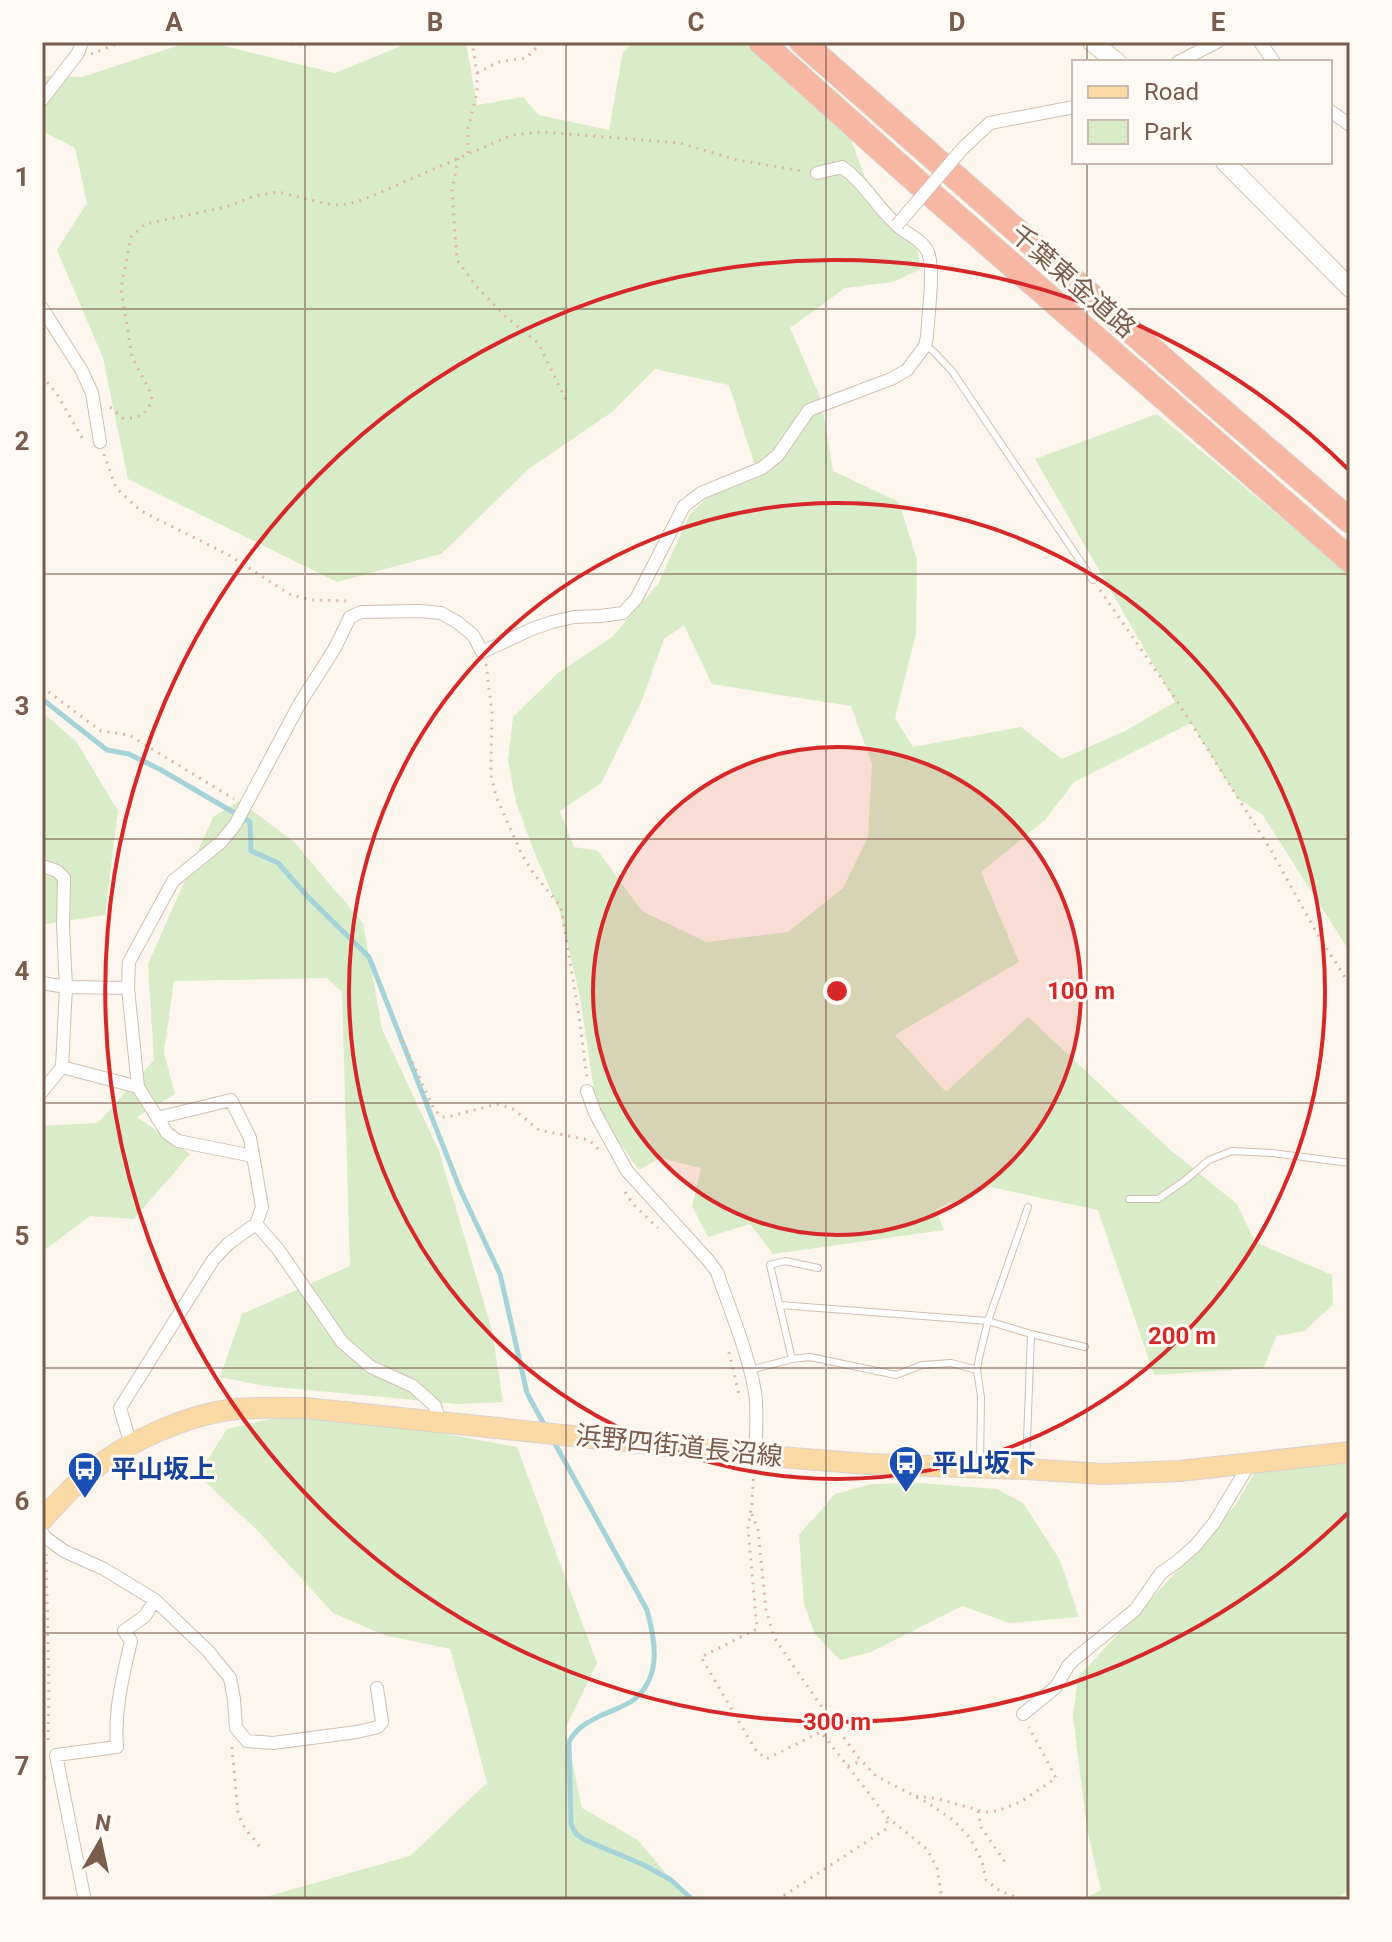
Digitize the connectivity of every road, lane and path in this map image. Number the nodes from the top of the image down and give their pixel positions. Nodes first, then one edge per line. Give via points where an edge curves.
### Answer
1 (82, 42) edge
2 (121, 42) edge
3 (284, 42) edge
4 (472, 42) edge
5 (542, 42) edge
6 (761, 42) edge
7 (802, 42) edge
8 (1092, 42) edge
9 (1217, 42) edge
10 (1260, 42) edge
11 (300, 46) dead end
12 (1114, 60) edge
13 (1182, 60) edge
14 (1273, 60) edge
15 (69, 63) junction
16 (477, 73) junction
17 (42, 100) edge
18 (1072, 107) edge
19 (1332, 112) edge
20 (1350, 125) edge
21 (468, 153) junction
22 (458, 158) junction
23 (1227, 164) edge
24 (817, 173) joint
25 (897, 225) junction
26 (1350, 288) edge
27 (42, 308) edge
28 (925, 346) junction
29 (42, 376) edge
30 (92, 393) junction
31 (567, 402) dead end
32 (93, 443) junction
33 (1350, 521) edge
34 (1350, 560) edge
35 (1093, 580) joint
36 (361, 612) junction
37 (482, 652) junction
38 (42, 687) edge
39 (246, 807) junction
40 (42, 866) edge
41 (42, 983) edge
42 (1350, 985) edge
43 (66, 987) junction
44 (128, 988) junction
45 (402, 1040) dead end
46 (62, 1067) junction
47 (138, 1087) junction
48 (587, 1091) joint
49 (42, 1092) edge
50 (157, 1118) junction
51 (601, 1153) dead end
52 (253, 1156) junction
53 (1350, 1163) edge
54 (625, 1192) dead end
55 (1129, 1199) dead end
56 (1028, 1207) dead end
57 (256, 1224) junction
58 (666, 1236) dead end
59 (818, 1268) dead end
60 (780, 1305) junction
61 (988, 1321) junction
62 (1031, 1334) junction
63 (1085, 1347) dead end
64 (729, 1353) dead end
65 (792, 1359) junction
66 (750, 1370) junction
67 (977, 1370) junction
68 (440, 1422) junction
69 (756, 1429) junction
70 (131, 1445) junction
71 (1350, 1452) edge
72 (755, 1455) junction
73 (1250, 1463) junction
74 (979, 1467) junction
75 (1026, 1469) junction
76 (751, 1511) junction
77 (43, 1530) edge
78 (155, 1600) junction
79 (377, 1688) dead end
80 (1023, 1714) joint
81 (236, 1728) junction
82 (47, 1746) dead end
83 (862, 1761) junction
84 (848, 1766) junction
85 (45, 1771) dead end
86 (42, 1794) edge
87 (913, 1795) junction
88 (978, 1811) junction
89 (888, 1818) junction
90 (262, 1849) dead end
91 (1007, 1865) dead end
92 (84, 1896) dead end
93 (1015, 1897) dead end
94 (777, 1900) edge
95 (942, 1900) edge

1 - 15 street
2 - 15 path
3 - 11 path
4 - 16 path
5 - 16 path via 526,58 498,62
6 - 34 highway, 千葉東金道路
7 - 33 highway, 千葉東金道路
8 - 12 street
9 - 13 street
10 - 14 street
15 - 17 street
16 - 21 path
18 - 25 street, bridge via 990,123
19 - 20 street
21 - 22 path
21 - 24 path via 512,135 542,132 680,143 737,160
22 - 30 path via 348,204 278,192 145,224 131,237 121,289 132,357 152,399 143,415 123,418
22 - 31 path via 452,191 457,260 476,286 538,343
23 - 26 street
24 - 25 street via 842,167
25 - 28 street via 928,251
27 - 30 street
28 - 35 lane via 952,371
28 - 37 street via 907,370 809,410 778,455 762,468 701,493 684,506 636,599 623,613 552,622
29 - 32 path
30 - 32 street
32 - 36 path via 116,488 141,511 227,554 291,595 352,602
35 - 42 path via 1212,756
36 - 37 street via 441,613 473,635
36 - 39 street via 350,617
37 - 48 path via 492,712 490,757 496,796 522,855 561,907
38 - 39 path via 101,731 129,735
39 - 44 street via 221,842 173,881 129,962
40 - 43 street via 64,878
41 - 43 street
43 - 44 street
43 - 46 street
44 - 47 street
45 - 51 path via 442,1117 497,1104 513,1109 539,1130 589,1140
46 - 47 street
46 - 49 street
47 - 50 street
48 - 66 street via 627,1171 717,1272
50 - 52 street via 178,1141
50 - 52 street via 231,1100
52 - 57 street via 262,1207
53 - 55 lane via 1232,1151 1209,1160 1158,1199
54 - 58 path
56 - 61 lane
57 - 68 street via 342,1342 371,1367 413,1386 435,1406
57 - 70 street via 213,1260 120,1408
59 - 60 lane via 785,1261 770,1265
60 - 61 lane
60 - 65 lane
61 - 62 lane
61 - 67 lane
62 - 63 lane
62 - 75 lane
64 - 69 path via 745,1421
65 - 66 lane
65 - 67 lane via 810,1357 896,1375 922,1365 951,1363
66 - 69 street
67 - 74 lane
68 - 70 main road, 浜野四街道長沼線 via 305,1408 236,1409 181,1423
68 - 72 main road, 浜野四街道長沼線
69 - 72 street
70 - 77 main road, 浜野四街道長沼線 via 89,1472
71 - 73 main road, 浜野四街道長沼線
72 - 74 main road, 浜野四街道長沼線
72 - 76 path
73 - 75 main road, 浜野四街道長沼線 via 1103,1474
73 - 80 street via 1196,1545 1161,1573 1135,1610 1076,1658 1056,1687
74 - 75 main road, 浜野四街道長沼線
76 - 83 path via 774,1637
76 - 84 path via 757,1629 701,1657 766,1759 821,1732
77 - 78 street via 64,1551
77 - 82 path
78 - 81 street via 230,1678
78 - 92 street via 145,1616 124,1631 131,1641 116,1707 117,1747 56,1755
79 - 81 street via 382,1722 378,1727 273,1743 247,1741
80 - 88 path via 1056,1778 1022,1801 998,1811
81 - 90 path via 231,1740 238,1814
83 - 84 path
83 - 87 path via 876,1776
84 - 89 path
85 - 86 path
87 - 88 path
87 - 93 path via 953,1820 970,1838 986,1880
88 - 91 path via 981,1827
89 - 94 path via 886,1829
89 - 95 path via 927,1849 937,1868

